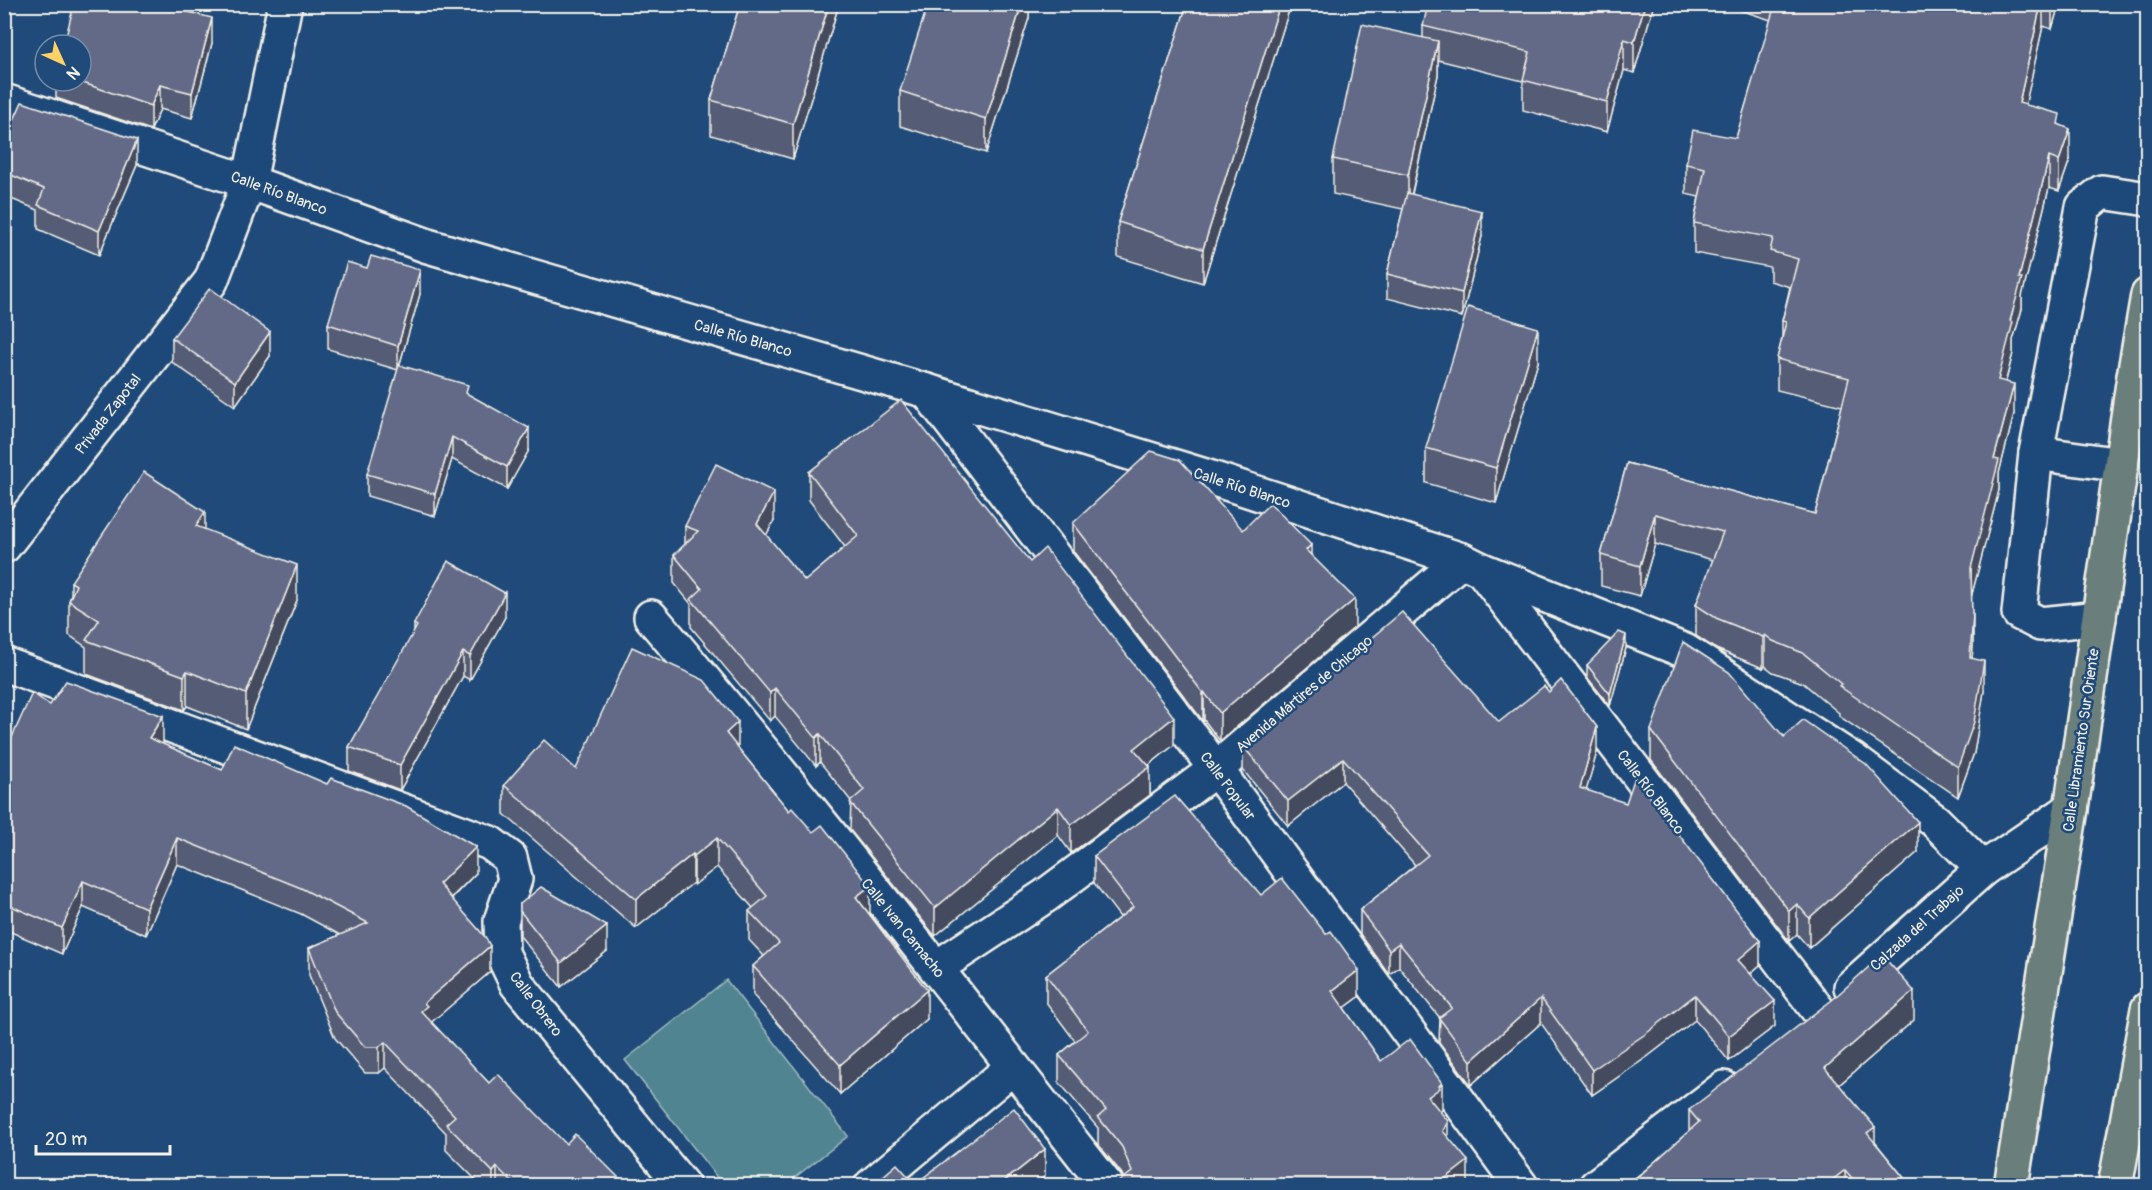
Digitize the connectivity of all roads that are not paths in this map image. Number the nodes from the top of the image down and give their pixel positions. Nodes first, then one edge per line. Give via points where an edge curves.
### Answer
1 (285, 4) edge
2 (4, 100) edge
3 (249, 182) junction
4 (2148, 199) edge
5 (2148, 295) edge
6 (927, 391) junction
7 (2036, 453) junction
8 (2121, 465) junction
9 (4, 546) edge
10 (1472, 565) junction
11 (651, 617) dead end
12 (2099, 618) junction
13 (4, 664) edge
14 (1216, 769) junction
15 (2071, 809) junction
16 (1983, 869) junction
17 (936, 968) junction
18 (2148, 1009) edge
19 (1811, 1021) joint
20 (1013, 1067) junction
21 (1746, 1071) edge
22 (683, 1185) edge
23 (871, 1185) edge
24 (1107, 1185) edge
25 (1521, 1185) edge
26 (1596, 1185) edge
27 (2011, 1185) edge
28 (2115, 1185) edge

1 - 3 street, Privada Zapotal
2 - 3 street, Calle Río Blanco
3 - 6 street, Calle Río Blanco via 428,246
3 - 9 street, Privada Zapotal via 211,281
4 - 7 street via 2102,192 2083,207
5 - 8 main road, Calle Libramiento Sur Oriente
6 - 10 street, Calle Río Blanco via 1205,476
6 - 14 street, Calle Popular
7 - 8 street
7 - 12 street via 2019,613 2040,624
8 - 12 main road, Calle Libramiento Sur Oriente
10 - 14 street, Avenida Mártires de Chicago
10 - 16 street, Calle Río Blanco via 1685,651 1853,760 1935,821
10 - 19 street, Calle Río Blanco
11 - 17 street, Calle Ivan Camacho
12 - 15 main road, Calle Libramiento Sur Oriente
13 - 22 street, Calle Obrero via 490,843 510,858 515,879 501,921 502,953 517,984
14 - 17 street, Avenida Mártires de Chicago via 1045,896
14 - 25 street, Calle Popular
15 - 16 street, Calzada del Trabajo
15 - 27 main road, Calle Libramiento Sur Oriente
16 - 19 street, Calzada del Trabajo
17 - 20 street, Calle Ivan Camacho
18 - 28 main road
20 - 23 street
20 - 24 street, Calle Ivan Camacho
21 - 26 street

